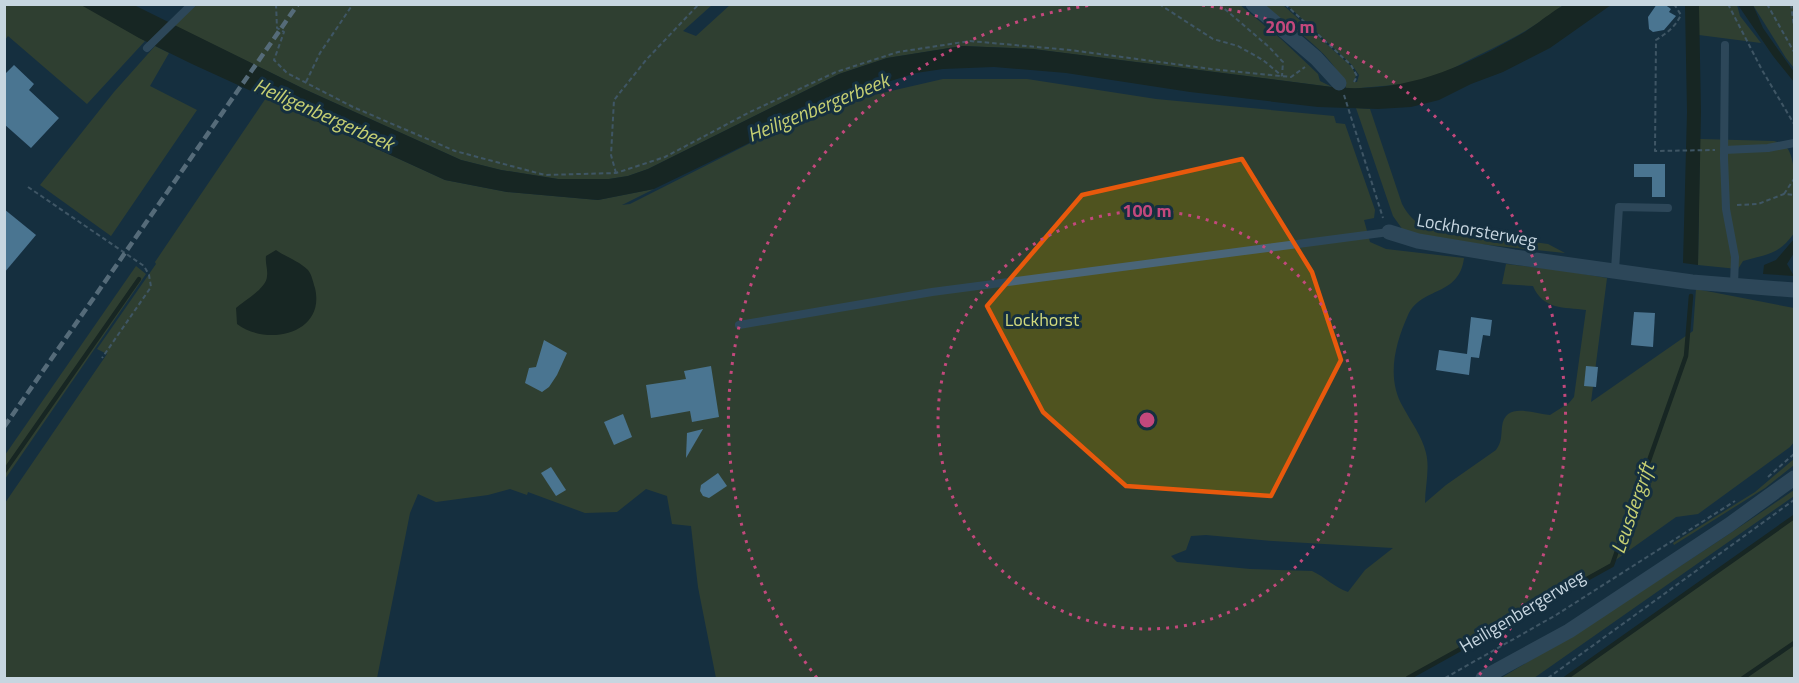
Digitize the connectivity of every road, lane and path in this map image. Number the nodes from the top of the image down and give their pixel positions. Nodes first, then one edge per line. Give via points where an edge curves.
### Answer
1 (192, 4) edge
2 (276, 4) edge
3 (353, 4) edge
4 (699, 4) edge
5 (1159, 4) edge
6 (1219, 4) edge
7 (1253, 4) edge
8 (1285, 4) edge
9 (1674, 4) edge
10 (1728, 4) edge
11 (1767, 4) edge
12 (1791, 4) edge
13 (1794, 27) edge
14 (1725, 45) dead end
15 (147, 48) dead end
16 (1794, 52) edge
17 (1316, 58) junction
18 (1282, 76) junction
19 (306, 82) junction
20 (1340, 85) junction
21 (1794, 124) edge
22 (1794, 143) edge
23 (1703, 150) dead end
24 (1724, 150) junction
25 (616, 172) junction
26 (1794, 179) edge
27 (28, 187) dead end
28 (1784, 194) junction
29 (1794, 195) edge
30 (1725, 206) junction
31 (1668, 208) dead end
32 (1389, 232) junction
33 (1615, 270) junction
34 (1734, 285) junction
35 (1794, 290) edge
36 (739, 325) dead end
37 (102, 358) dead end
38 (1794, 454) edge
39 (1794, 478) edge
40 (1764, 480) dead end
41 (1737, 500) dead end
42 (1794, 500) edge
43 (1446, 678) edge
44 (1483, 678) edge
45 (1548, 678) edge

1 - 15 lane
2 - 19 path via 277,27 284,32 274,60 287,73
3 - 19 path
4 - 25 path via 614,100 611,155
5 - 18 path via 1213,39 1238,46 1263,60
6 - 18 path via 1283,62
7 - 17 street
8 - 20 path via 1352,65 1356,80
9 - 23 path via 1681,15 1656,40 1655,151
10 - 21 path
11 - 16 path
12 - 13 path
14 - 24 lane
17 - 18 path via 1291,77
17 - 20 street
18 - 25 path via 970,41 898,52 836,72 665,157
19 - 25 path via 353,107 485,160 545,175
20 - 32 path, Lockhorsterweg
22 - 24 lane
24 - 30 lane
26 - 28 path
27 - 37 path via 144,266 149,275 151,287
28 - 29 path
28 - 30 path via 1758,204
30 - 34 lane via 1735,257
31 - 33 lane via 1619,207
32 - 33 street, Lockhorsterweg via 1418,242
32 - 36 lane via 932,292
33 - 34 street, Lockhorsterweg
34 - 35 street, Lockhorsterweg
38 - 40 path
39 - 44 street, Heiligenbergerweg via 1569,631
41 - 43 path, Heiligenbergerweg via 1556,615
42 - 45 path

